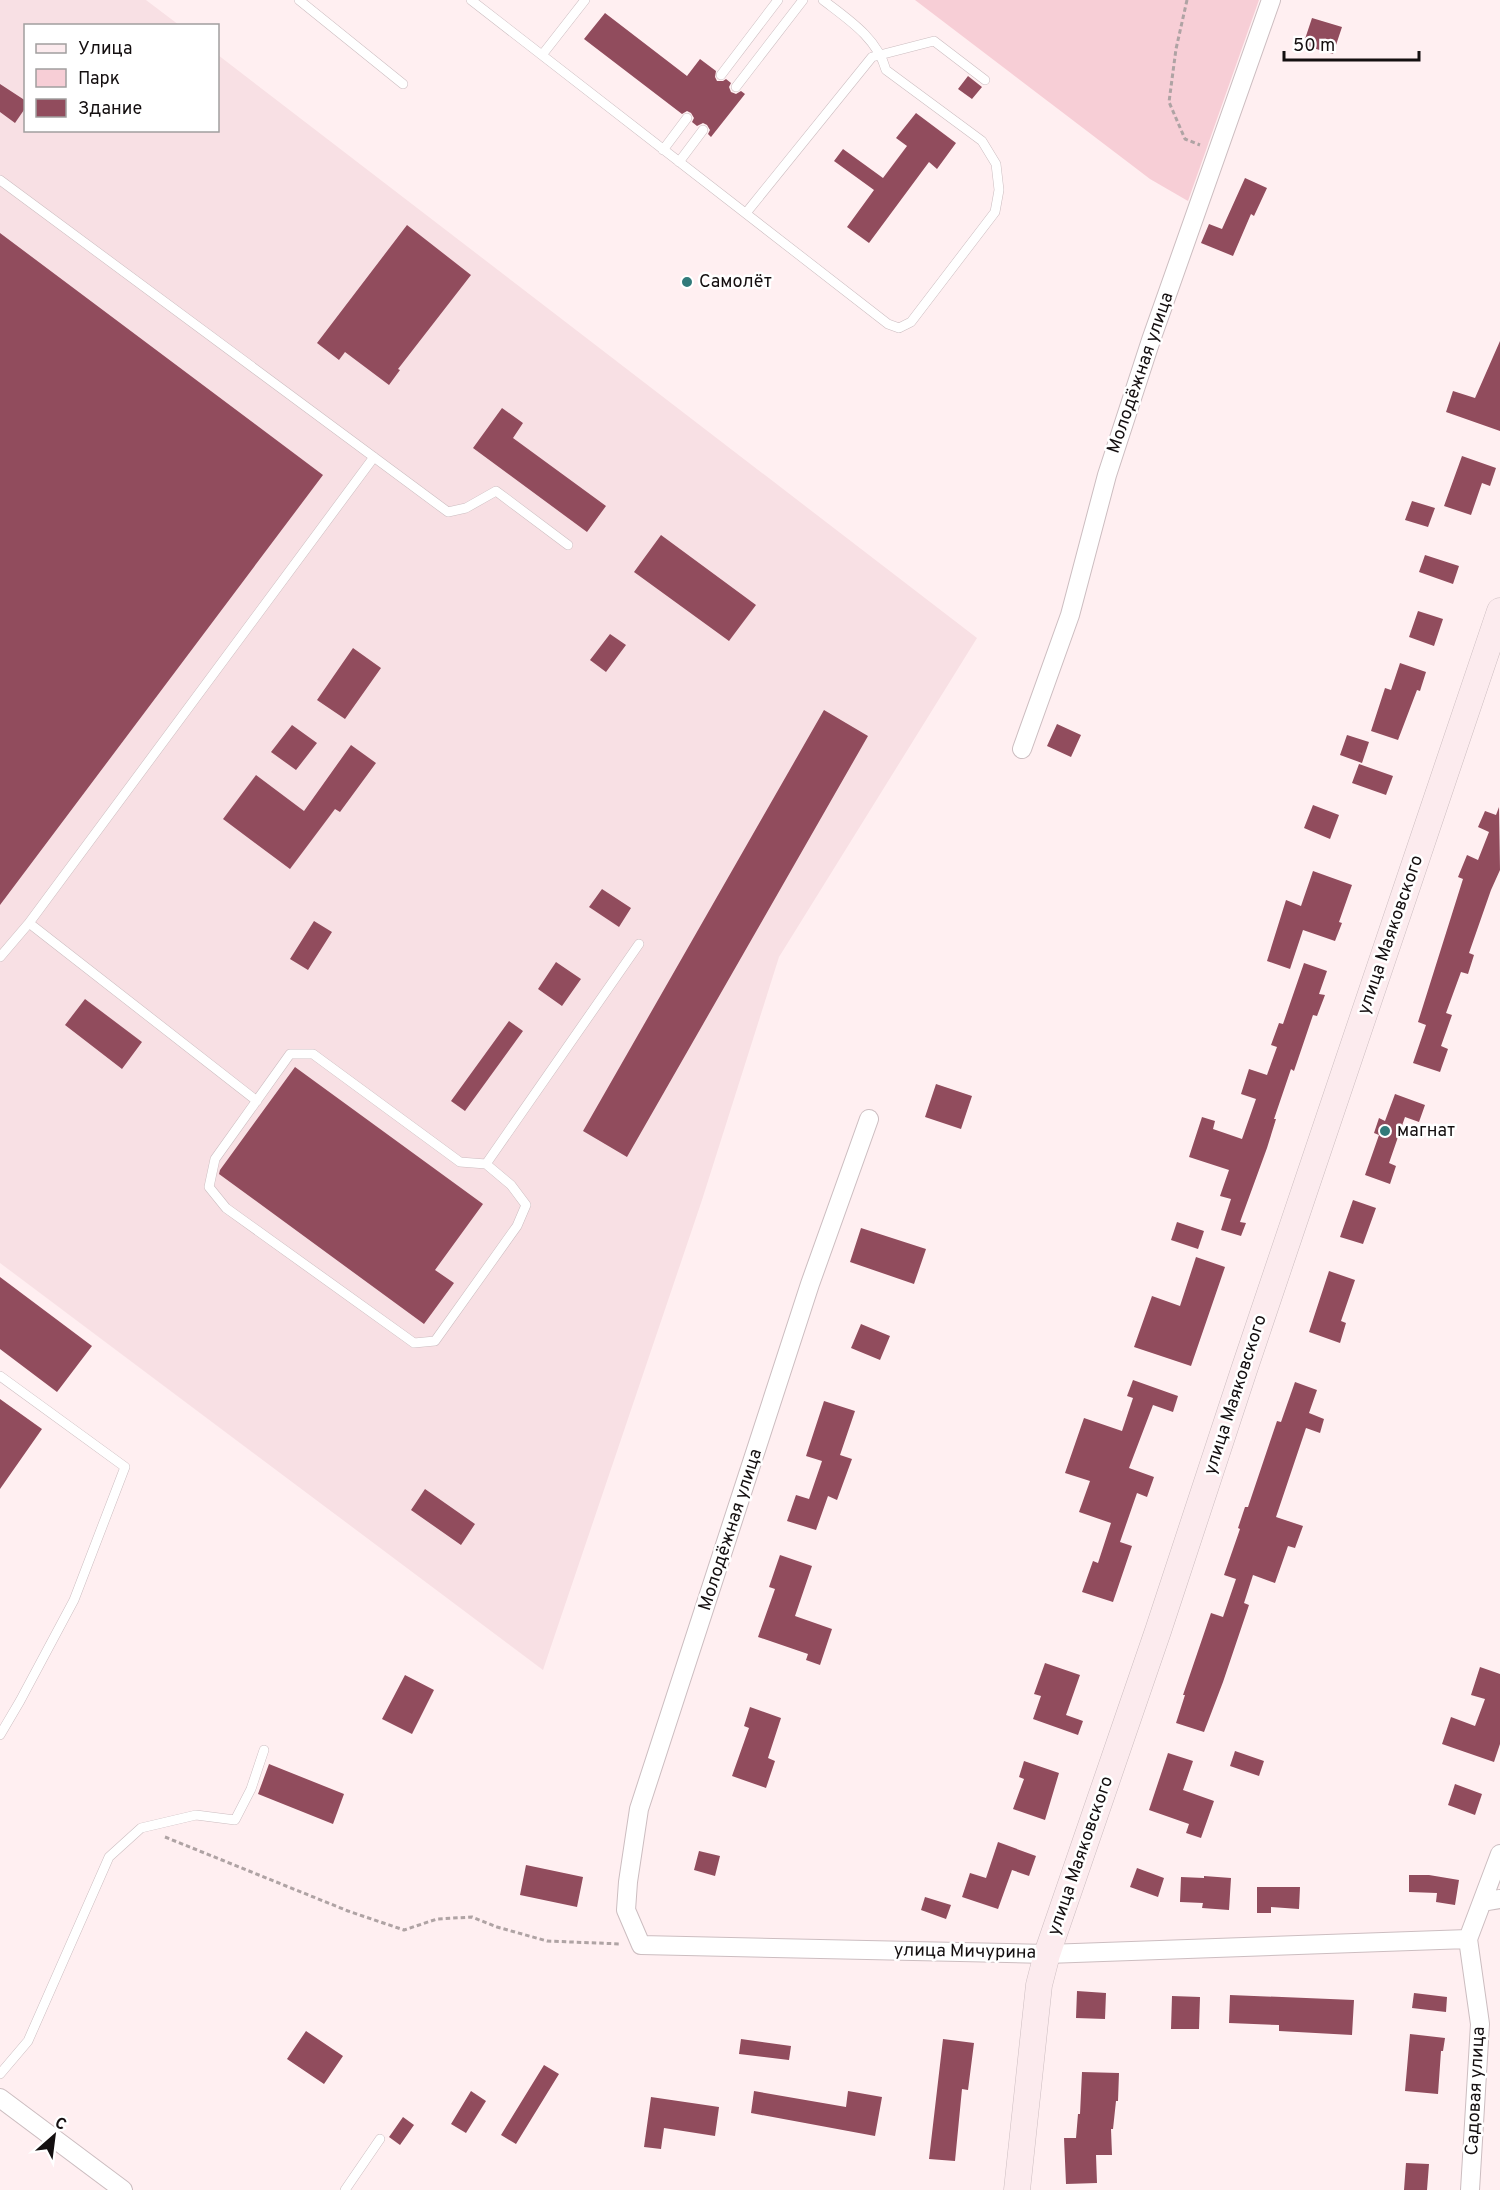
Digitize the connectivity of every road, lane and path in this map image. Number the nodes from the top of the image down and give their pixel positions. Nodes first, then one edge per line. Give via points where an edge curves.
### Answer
1 (299, 0) edge
2 (471, 0) edge
3 (585, 0) edge
4 (778, 0) edge
5 (803, 0) edge
6 (823, 0) edge
7 (1187, 0) edge
8 (1271, 0) edge
9 (881, 54) junction
10 (542, 55) junction
11 (721, 75) dead end
12 (985, 80) dead end
13 (403, 84) dead end
14 (736, 87) dead end
15 (687, 118) dead end
16 (703, 130) dead end
17 (663, 150) junction
18 (1218, 151) junction
19 (679, 162) junction
20 (0, 180) edge
21 (746, 213) junction
22 (374, 457) junction
23 (568, 545) dead end
24 (1500, 611) edge
25 (1022, 749) dead end
26 (28, 923) junction
27 (639, 944) dead end
28 (0, 957) edge
29 (257, 1101) junction
30 (869, 1119) dead end
31 (486, 1164) junction
32 (0, 1376) edge
33 (0, 1734) edge
34 (264, 1750) dead end
35 (141, 1828) junction
36 (1500, 1854) edge
37 (1491, 1901) edge
38 (1468, 1939) junction
39 (641, 1945) junction
40 (1047, 1954) junction
41 (0, 2074) edge
42 (0, 2098) edge
43 (380, 2139) dead end
44 (123, 2190) edge
45 (345, 2190) edge
46 (1017, 2190) edge
47 (1470, 2190) edge

1 - 13 lane
2 - 10 lane
3 - 10 lane
4 - 11 lane
5 - 14 lane
6 - 9 lane via 860,28
7 - 18 path via 1169,102 1185,139
8 - 18 street, Молодёжная улица
9 - 12 lane via 934,41
9 - 21 lane via 872,57
9 - 21 lane via 886,70 982,141 996,164 999,189 995,212 911,322 899,328 888,324
10 - 17 lane
15 - 17 lane
16 - 19 lane
17 - 19 lane
18 - 25 street, Молодёжная улица via 1151,340 1107,475 1070,615
19 - 21 lane
20 - 22 lane
22 - 23 lane via 448,512 466,508 496,491
22 - 26 lane
24 - 40 street, улица Маяковского
26 - 28 lane
26 - 29 lane
27 - 31 lane
29 - 31 lane via 290,1054 314,1054 460,1162
29 - 31 lane via 215,1159 209,1187 226,1208 414,1343 435,1341 517,1226 526,1205 511,1185
30 - 39 street, Молодёжная улица via 810,1284 639,1809 627,1910
32 - 33 lane via 125,1467 74,1600
34 - 35 lane via 235,1820 196,1815
35 - 39 path via 404,1930 437,1919 472,1917 547,1941
35 - 41 lane via 109,1857 28,2041
36 - 37 street, Садовая улица
37 - 38 street, Садовая улица
38 - 40 street, улица Мичурина
38 - 47 street, Садовая улица via 1480,2024
39 - 40 street, улица Мичурина
40 - 46 street, улица Маяковского via 1039,1985
42 - 44 street
43 - 45 lane

